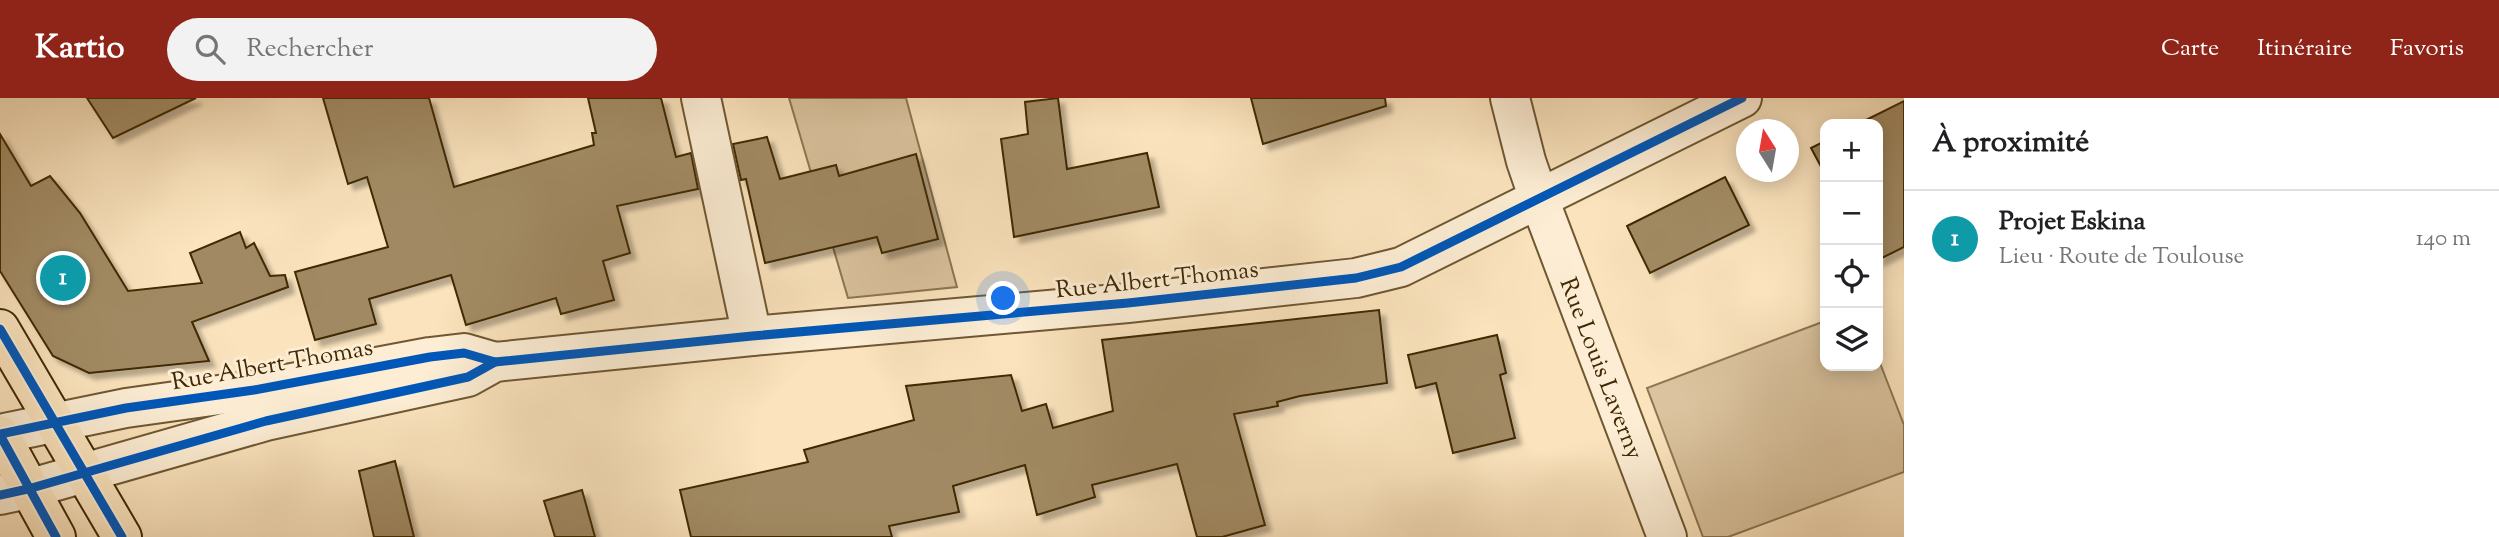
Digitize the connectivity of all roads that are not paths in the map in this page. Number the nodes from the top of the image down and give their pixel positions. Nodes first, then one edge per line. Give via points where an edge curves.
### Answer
1 (702, 98) edge
2 (1510, 98) edge
3 (1742, 98) edge
4 (1539, 199) junction
5 (0, 329) edge
6 (752, 336) junction
7 (495, 362) junction
8 (55, 422) junction
9 (0, 434) edge
10 (85, 472) junction
11 (14, 492) edge
12 (56, 537) edge
13 (122, 537) edge
14 (1667, 537) edge

1 - 6 street
2 - 4 street, Rue Louis Laverny
3 - 4 street, Rue Albert Thomas
4 - 6 street, Rue Albert Thomas via 1401,267 1356,278
4 - 14 street, Rue Louis Laverny
5 - 8 main road
6 - 7 street, Rue Albert Thomas
7 - 8 street, Rue Albert Thomas via 464,353 430,357
7 - 10 street, Rue Albert Thomas via 468,377 266,421
8 - 9 street, Rue Albert Thomas
8 - 10 main road
9 - 11 main road
10 - 11 street, Rue Albert Thomas
10 - 13 main road
11 - 12 main road

